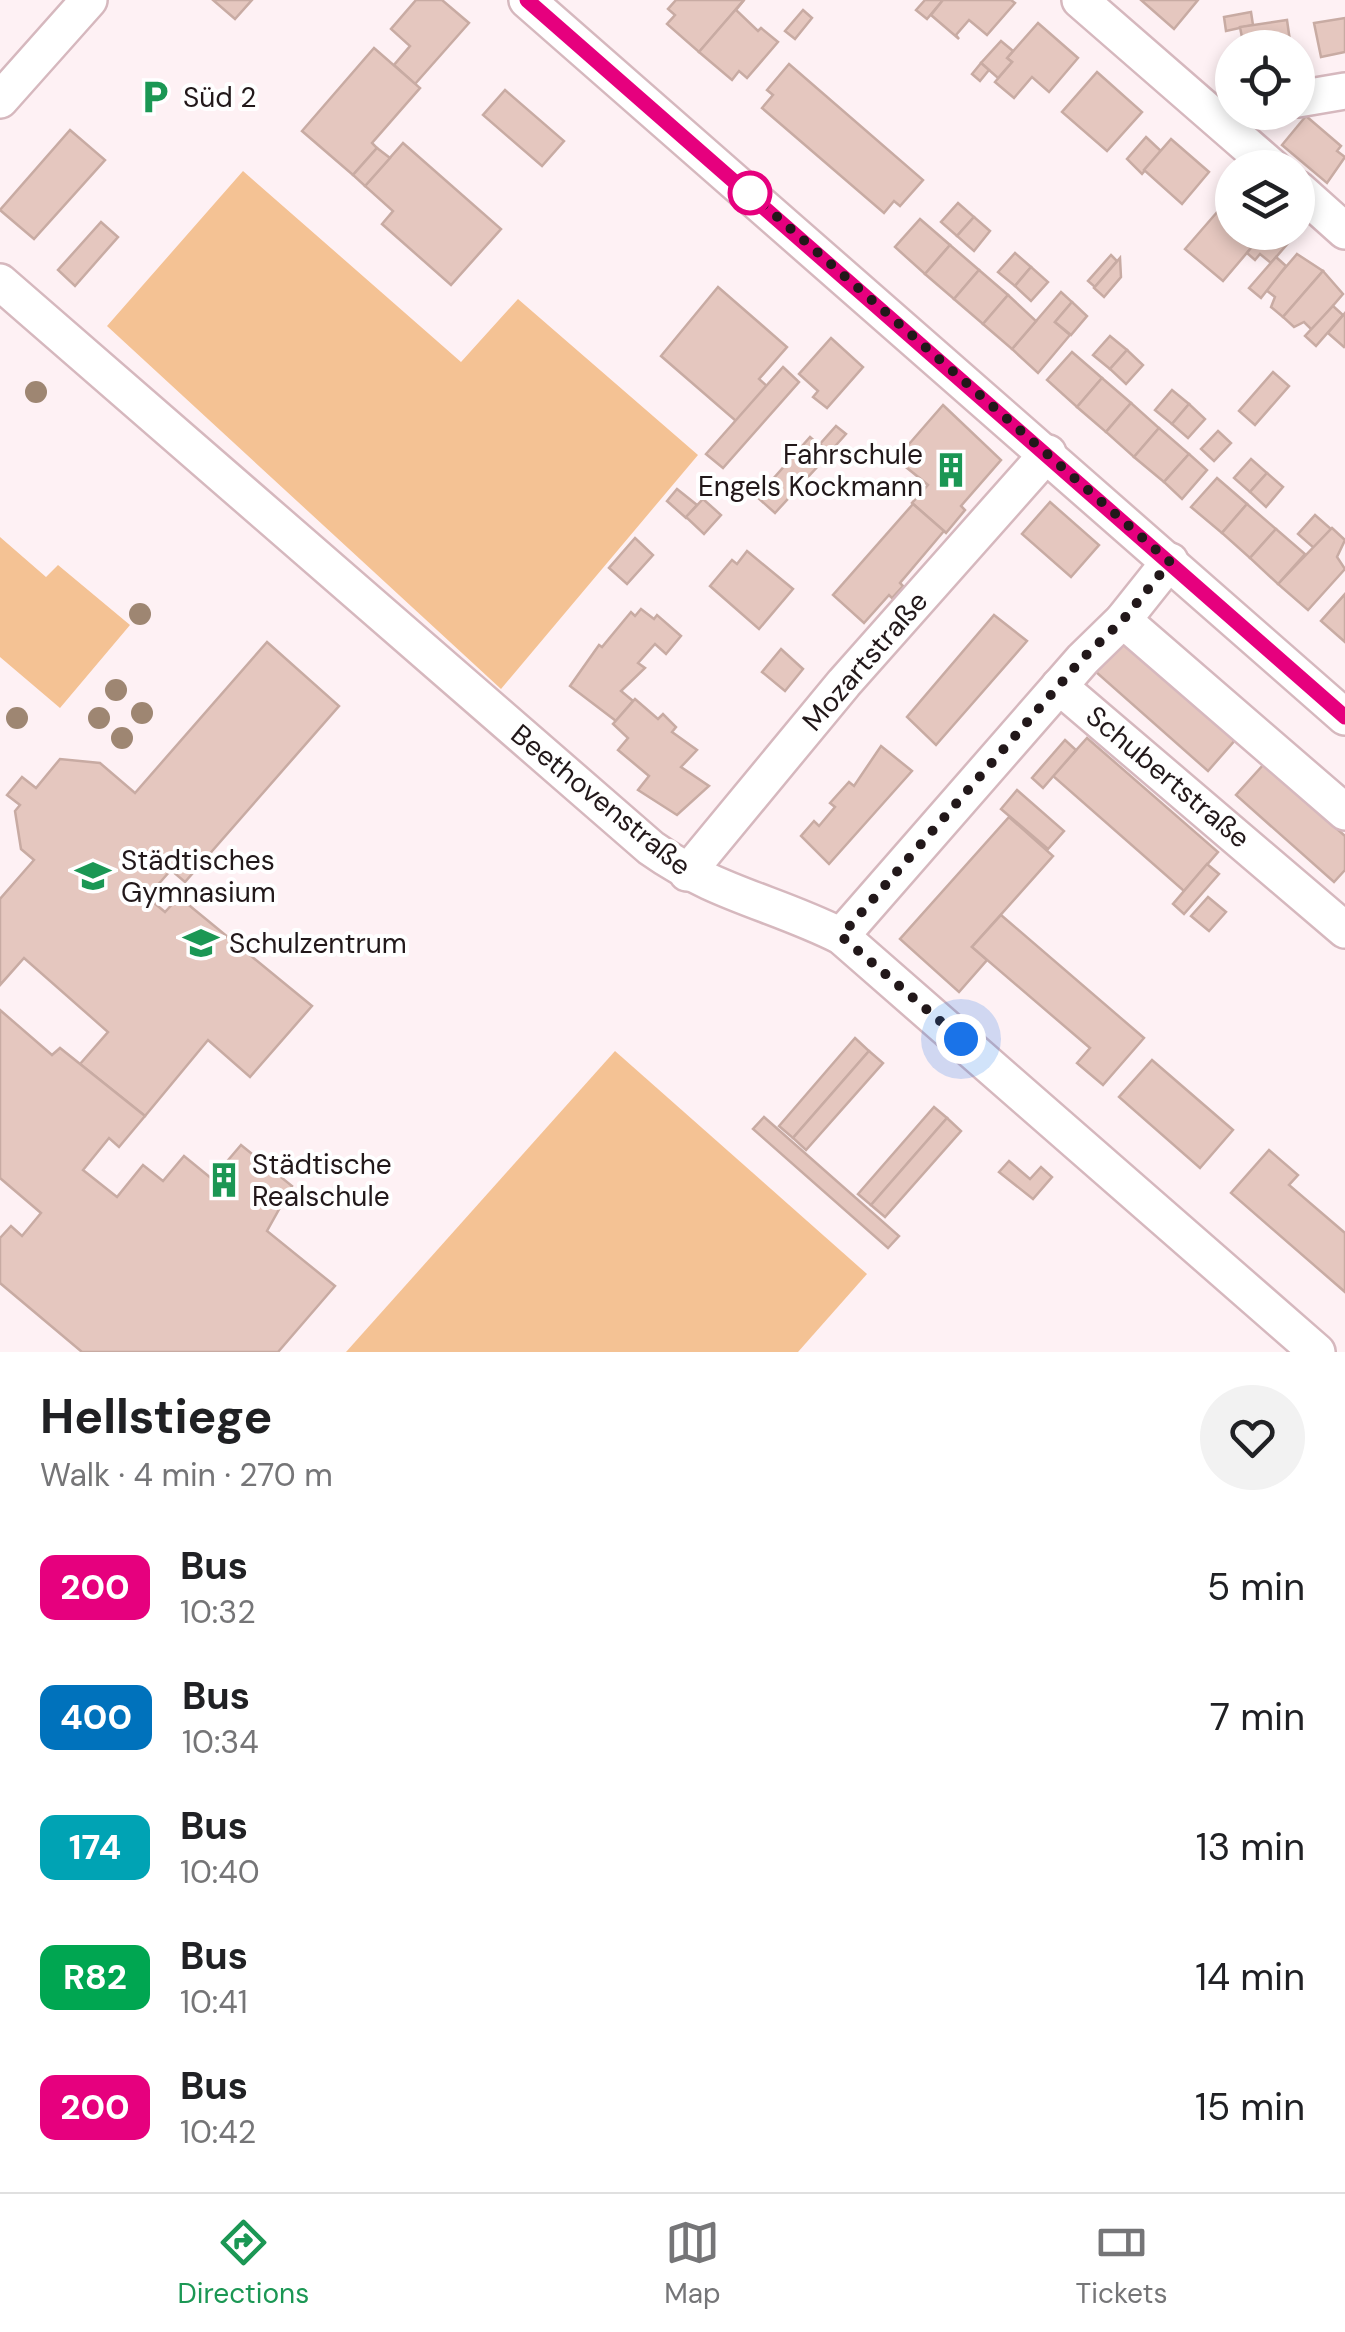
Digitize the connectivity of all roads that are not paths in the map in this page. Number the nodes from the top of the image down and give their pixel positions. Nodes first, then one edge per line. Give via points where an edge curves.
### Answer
1 (89, 0) edge
2 (527, 0) edge
3 (1080, 0) edge
4 (1345, 91) edge
5 (1315, 96) edge
6 (1215, 99) edge
7 (0, 100) edge
8 (1315, 204) edge
9 (1345, 231) edge
10 (0, 282) edge
11 (1048, 453) junction
12 (1170, 562) junction
13 (1123, 620) junction
14 (1060, 686) junction
15 (1345, 717) edge
16 (1345, 812) edge
17 (686, 873) junction
18 (1345, 930) edge
19 (841, 936) junction
20 (1317, 1352) edge

1 - 7 street
2 - 11 street
3 - 6 street
4 - 5 street
8 - 9 street
10 - 17 street, Beethovenstraße
11 - 12 street
11 - 17 street, Mozartstraße
12 - 13 street
12 - 15 street
13 - 14 street
13 - 16 street
14 - 18 street, Schubertstraße
14 - 19 street, Schubertstraße
17 - 19 street, Beethovenstraße
19 - 20 street, Beethovenstraße

